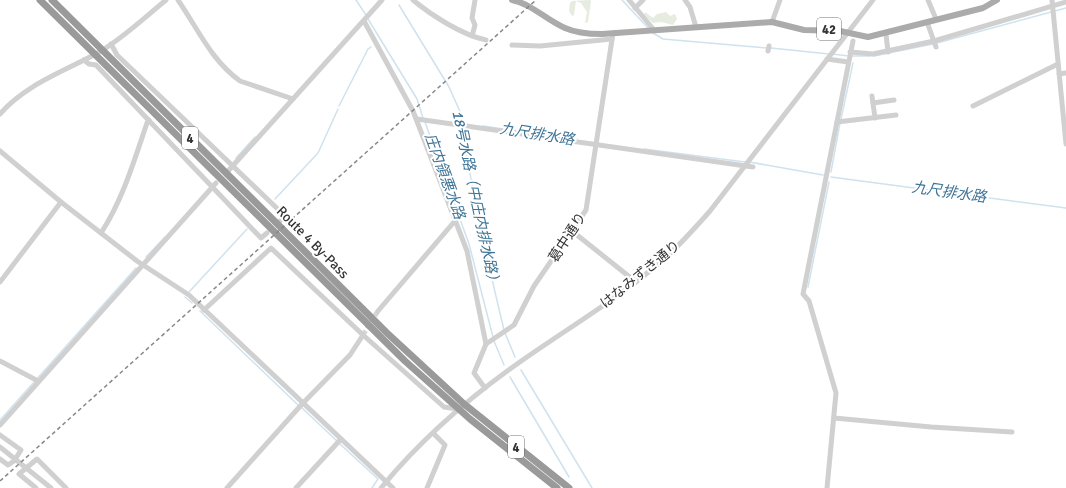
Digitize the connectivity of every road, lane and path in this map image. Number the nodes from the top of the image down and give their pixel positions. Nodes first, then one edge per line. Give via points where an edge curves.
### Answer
1 (40, 0) edge
2 (52, 0) edge
3 (166, 0) edge
4 (178, 0) edge
5 (382, 0) edge
6 (413, 0) edge
7 (475, 0) edge
8 (512, 0) edge
9 (629, 0) edge
10 (644, 0) edge
11 (686, 0) edge
12 (780, 0) edge
13 (873, 0) edge
14 (928, 0) edge
15 (997, 0) edge
16 (1052, 0) edge
17 (1066, 2) edge
18 (636, 8) junction
19 (1052, 9) junction
20 (936, 19) junction
21 (364, 21) junction
22 (772, 22) junction
23 (927, 22) junction
24 (696, 27) junction
25 (654, 30) junction
26 (848, 33) junction
27 (886, 34) junction
28 (472, 36) junction
29 (613, 36) junction
30 (486, 40) dead end
31 (853, 41) dead end
32 (111, 44) junction
33 (935, 44) junction
34 (512, 45) dead end
35 (102, 50) junction
36 (888, 52) junction
37 (94, 54) junction
38 (849, 56) junction
39 (827, 59) junction
40 (84, 60) junction
41 (1058, 64) junction
42 (1066, 73) edge
43 (1059, 74) junction
44 (872, 96) dead end
45 (291, 99) junction
46 (894, 100) dead end
47 (873, 103) junction
48 (974, 106) dead end
49 (0, 114) edge
50 (896, 115) dead end
51 (875, 118) junction
52 (418, 119) junction
53 (150, 120) junction
54 (837, 122) junction
55 (1066, 144) edge
56 (597, 145) junction
57 (0, 151) edge
58 (745, 165) junction
59 (753, 167) dead end
60 (231, 168) junction
61 (216, 183) dead end
62 (212, 188) junction
63 (61, 202) junction
64 (454, 222) junction
65 (274, 227) junction
66 (572, 231) junction
67 (101, 233) junction
68 (283, 236) junction
69 (143, 265) junction
70 (0, 282) edge
71 (636, 282) junction
72 (204, 310) junction
73 (378, 311) tunnel mouth
74 (363, 335) junction
75 (486, 344) junction
76 (0, 361) edge
77 (38, 381) junction
78 (485, 388) junction
79 (303, 403) junction
80 (464, 404) junction
81 (458, 409) junction
82 (834, 418) junction
83 (0, 425) edge
84 (1012, 432) dead end
85 (433, 433) junction
86 (0, 434) edge
87 (341, 439) junction
88 (0, 447) edge
89 (0, 459) edge
90 (386, 482) junction
91 (36, 488) edge
92 (52, 488) edge
93 (66, 488) edge
94 (227, 488) edge
95 (296, 488) edge
96 (381, 488) edge
97 (393, 488) edge
98 (427, 488) edge
99 (557, 488) edge
100 (569, 488) edge
101 (827, 488) edge

1 - 37 highway, Route 4 By-Pass / 4
2 - 35 highway, Route 4 By-Pass / 4
3 - 32 street
4 - 45 street via 214,58 234,77
5 - 21 street
6 - 28 street via 436,17
7 - 28 street via 472,18 475,25
8 - 29 main road, 42 via 529,6 558,25 573,31
9 - 18 street
10 - 18 street
11 - 24 street
12 - 22 street
13 - 26 street, はなみずき通り
14 - 20 street
15 - 20 main road, 42 via 982,8
16 - 19 street
17 - 19 street
18 - 25 street
19 - 33 street
19 - 41 street
20 - 23 main road, 42
21 - 45 street
21 - 52 street
22 - 24 main road, 42
22 - 26 main road, 42 via 804,30 832,29
23 - 27 main road, 42
23 - 33 street
24 - 25 main road, 42
25 - 29 main road, 42
26 - 27 main road, 42 via 868,38
26 - 39 street, はなみずき通り
27 - 36 street
28 - 30 street
29 - 34 street via 540,46
29 - 56 street, 葛中通り
31 - 38 street
32 - 35 street
32 - 60 street via 117,55
33 - 36 street
35 - 37 street
35 - 65 highway, Route 4 By-Pass / 4
36 - 38 street
37 - 40 street
37 - 65 highway, Route 4 By-Pass / 4
38 - 39 street
38 - 54 street
39 - 58 street, はなみずき通り
40 - 49 street via 30,87
40 - 53 street via 96,65
41 - 43 street
41 - 48 street
42 - 43 street
43 - 55 street
44 - 47 street
45 - 60 street
46 - 47 street
47 - 51 street
50 - 51 street
51 - 54 street
52 - 56 street
52 - 64 street
53 - 62 street
53 - 67 street via 121,197
54 - 82 street via 802,294 809,301 834,386
56 - 58 street
56 - 66 street, 葛中通り via 586,210
57 - 63 street
58 - 59 street
58 - 71 street, はなみずき通り via 710,211 684,239
60 - 65 street via 285,216
61 - 62 street
62 - 65 street via 262,238
62 - 69 street
63 - 67 street
63 - 70 street
64 - 73 street
64 - 75 street via 467,251
65 - 68 highway, Route 4 By-Pass / 4
66 - 71 street
66 - 75 street, 葛中通り via 534,286 514,325
67 - 69 street
68 - 80 highway, Route 4 By-Pass / 4
68 - 81 highway, Route 4 By-Pass / 4 via 400,357
69 - 72 street via 189,295
69 - 77 street
71 - 78 street, はなみずき通り
72 - 74 street via 271,248
72 - 79 street
74 - 79 street via 350,355
74 - 81 street via 444,407
75 - 78 street via 474,373
76 - 77 street
77 - 83 street
78 - 80 street, はなみずき通り
79 - 87 street
79 - 94 street
80 - 81 street, はなみずき通り
80 - 100 highway, Route 4 By-Pass / 4
81 - 85 street, はなみずき通り
81 - 99 highway, Route 4 By-Pass / 4
82 - 84 street
82 - 101 street
85 - 90 street, はなみずき通り
85 - 98 street via 444,443 444,447
86 - 89 street via 21,450 8,465
87 - 90 street
87 - 95 street
88 - 92 street
90 - 96 street, はなみずき通り
90 - 97 street
91 - 93 street via 19,474 37,459

